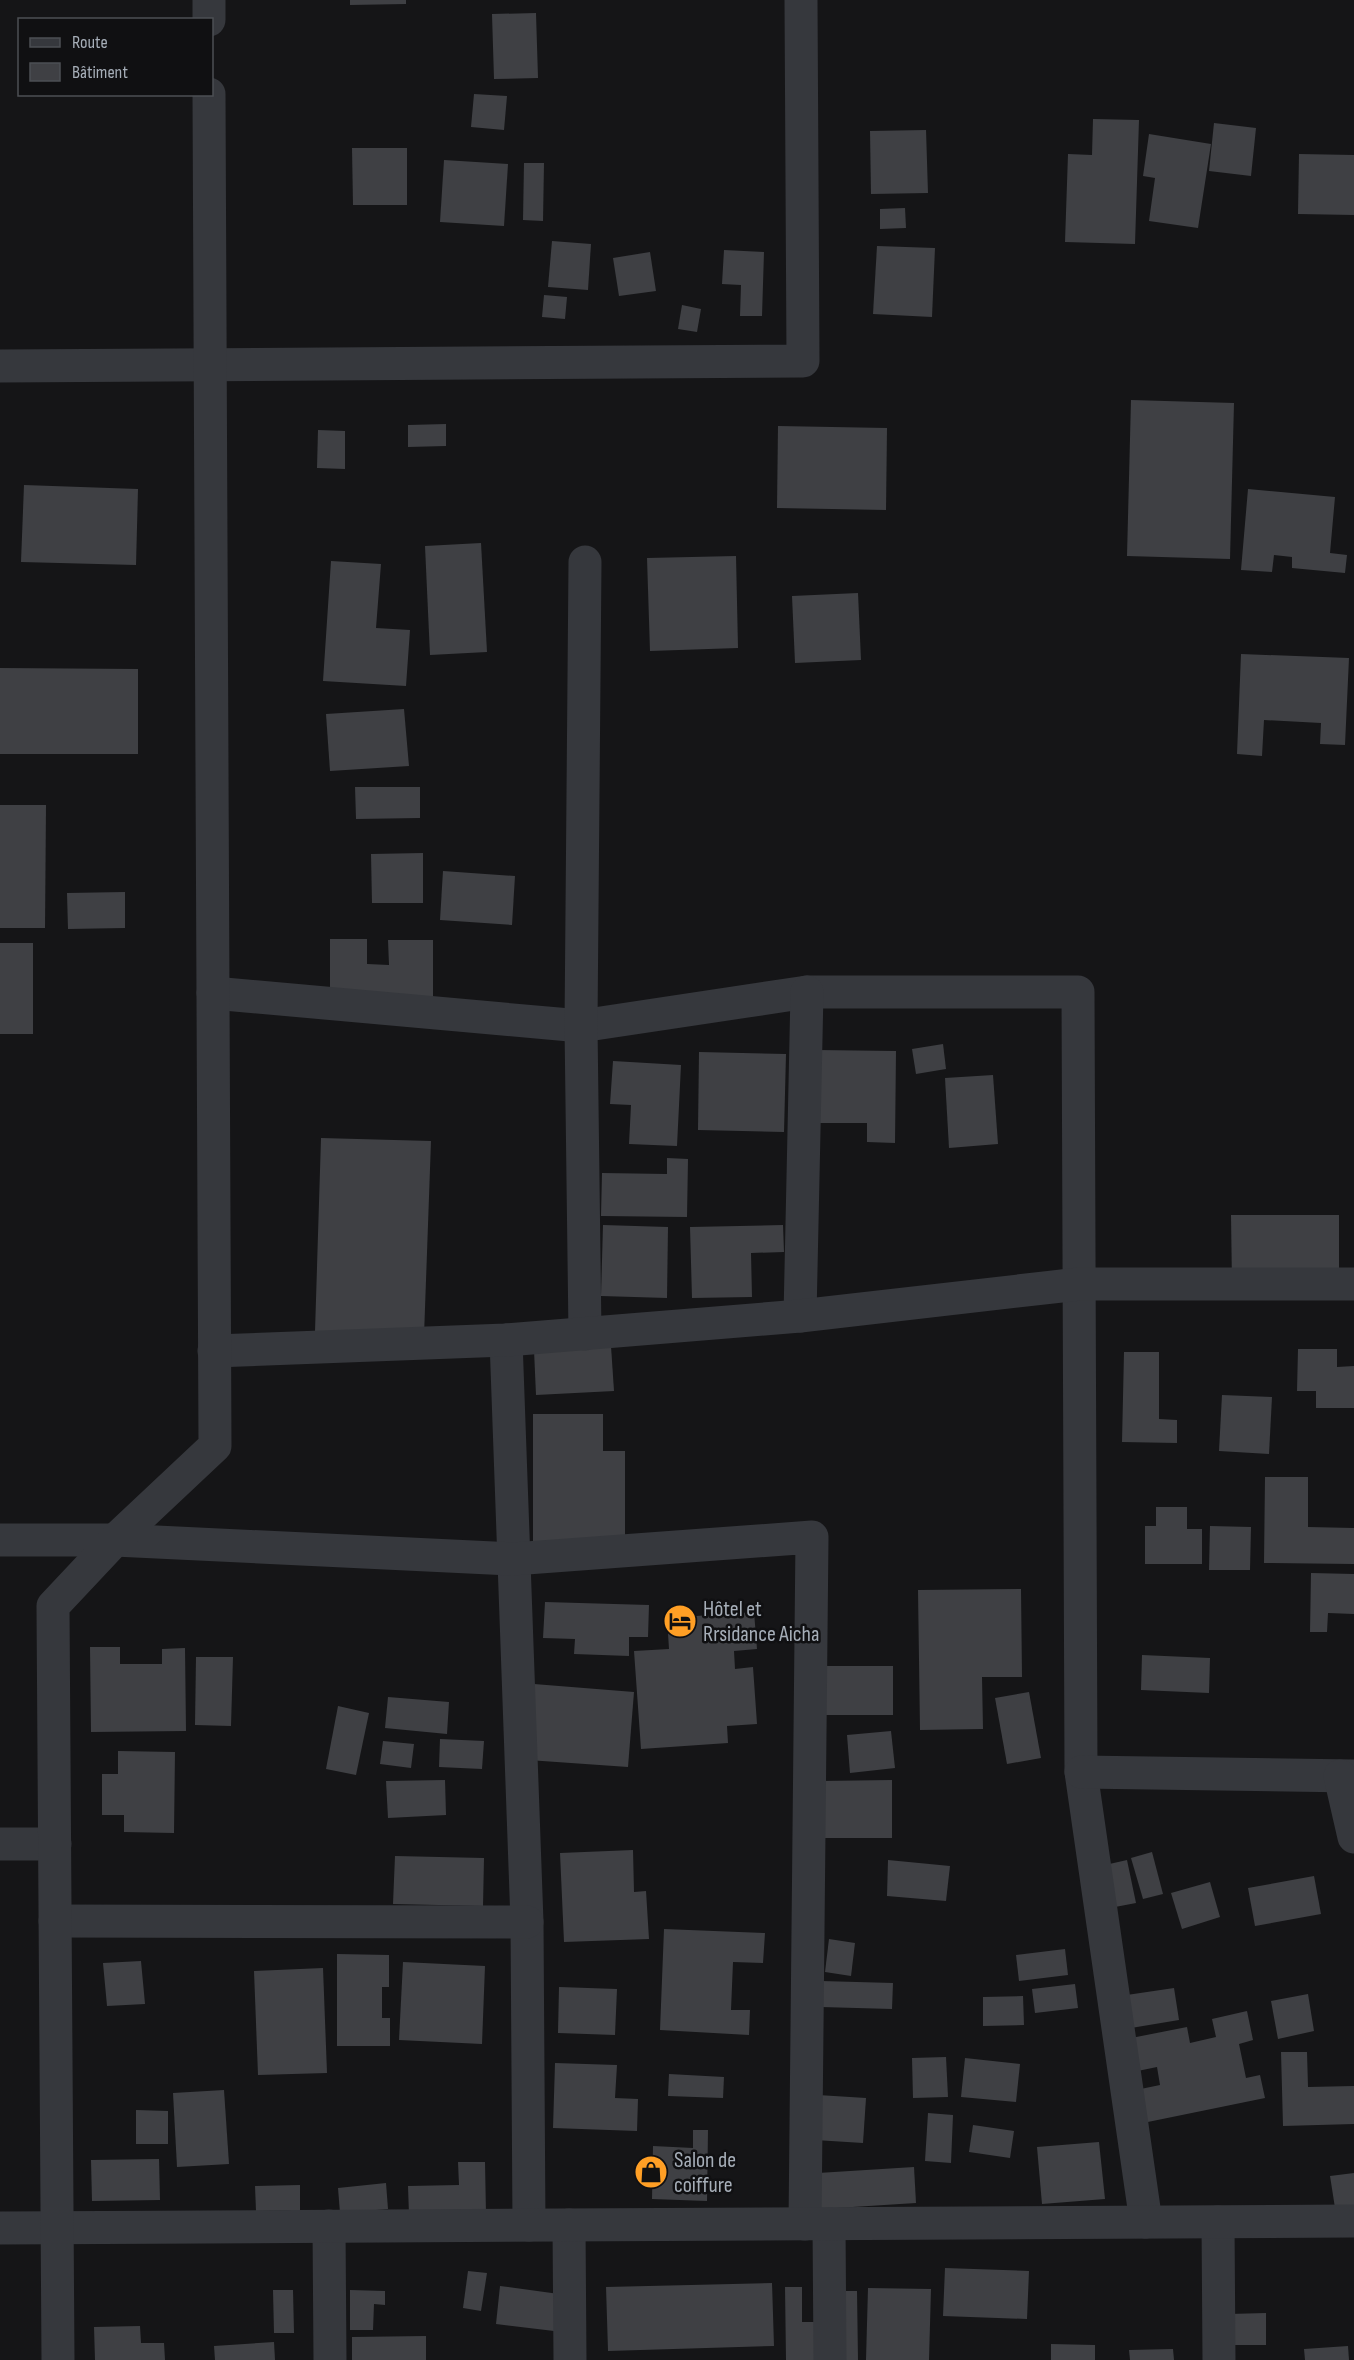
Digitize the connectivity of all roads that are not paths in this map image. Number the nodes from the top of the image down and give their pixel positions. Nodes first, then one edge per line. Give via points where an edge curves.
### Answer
1 (209, 0) edge
2 (801, 0) edge
3 (209, 18) edge
4 (209, 96) edge
5 (210, 365) junction
6 (0, 366) edge
7 (585, 562) dead end
8 (807, 992) junction
9 (213, 993) junction
10 (580, 1026) junction
11 (1079, 1284) junction
12 (1354, 1284) edge
13 (800, 1317) junction
14 (585, 1334) junction
15 (506, 1340) junction
16 (214, 1352) junction
17 (0, 1540) edge
18 (115, 1540) junction
19 (513, 1559) junction
20 (1081, 1772) junction
21 (1347, 1776) edge
22 (1354, 1838) edge
23 (0, 1844) edge
24 (55, 1844) junction
25 (55, 1921) junction
26 (527, 1922) junction
27 (1146, 2222) junction
28 (1218, 2222) junction
29 (1354, 2222) edge
30 (817, 2224) junction
31 (529, 2225) junction
32 (569, 2225) junction
33 (329, 2226) junction
34 (57, 2227) junction
35 (0, 2228) edge
36 (58, 2360) edge
37 (330, 2360) edge
38 (570, 2360) edge
39 (830, 2360) edge
40 (1219, 2360) edge

1 - 3 street
2 - 5 street via 803,362
4 - 5 street
5 - 6 street
5 - 9 street
7 - 10 street
8 - 10 street
8 - 11 street via 1078,992
8 - 13 street
9 - 10 street
9 - 16 street
10 - 14 street
11 - 12 street
11 - 13 street
11 - 20 street
13 - 14 street
14 - 15 street
15 - 16 street
15 - 19 street
16 - 18 street via 215,1446
17 - 18 street
18 - 19 street
18 - 24 street via 53,1606
19 - 26 street
19 - 30 street via 812,1537
20 - 21 street
20 - 27 street
21 - 22 street
23 - 24 street
24 - 25 street
25 - 26 street
25 - 34 street
26 - 31 street
27 - 28 street
27 - 30 street
28 - 29 street
28 - 40 street
30 - 32 street
30 - 39 street
31 - 32 street
31 - 33 street
32 - 38 street
33 - 34 street
33 - 37 street
34 - 35 street
34 - 36 street

